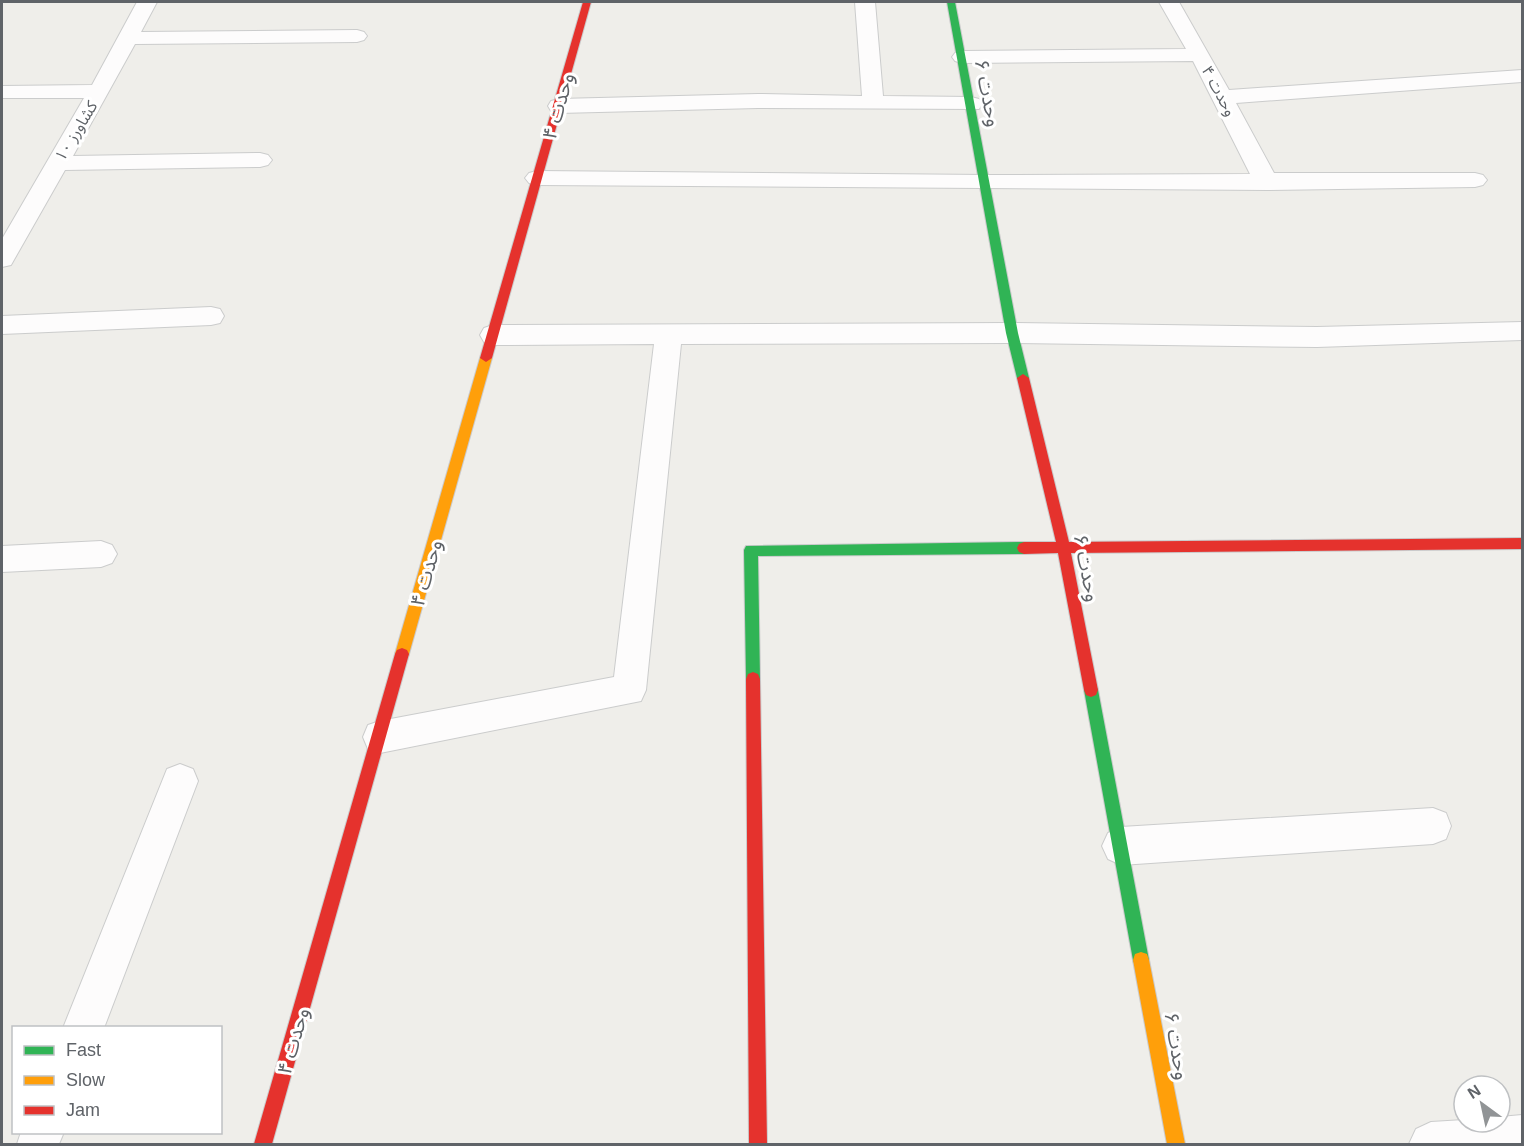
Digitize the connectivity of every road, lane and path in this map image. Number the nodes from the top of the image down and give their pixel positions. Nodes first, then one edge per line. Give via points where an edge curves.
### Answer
1 (147, 2) edge
2 (587, 2) edge
3 (865, 2) edge
4 (951, 2) edge
5 (1175, 2) edge
6 (357, 36) dead end
7 (128, 38) junction
8 (1200, 54) junction
9 (962, 57) junction
10 (1522, 76) edge
11 (99, 91) junction
12 (2, 92) edge
13 (1222, 97) junction
14 (873, 103) junction
15 (971, 104) junction
16 (559, 106) junction
17 (260, 160) dead end
18 (56, 163) junction
19 (537, 178) junction
20 (1475, 180) dead end
21 (986, 182) junction
22 (1267, 183) junction
23 (2, 259) edge
24 (211, 316) dead end
25 (2, 325) edge
26 (1522, 331) edge
27 (1012, 333) junction
28 (669, 334) junction
29 (493, 335) junction
30 (1522, 544) edge
31 (1064, 549) junction
32 (101, 554) dead end
33 (2, 559) edge
34 (380, 737) junction
35 (180, 781) dead end
36 (1433, 826) dead end
37 (1121, 846) junction
38 (85, 1026) edge
39 (1522, 1137) edge
40 (263, 1144) edge
41 (758, 1144) edge
42 (1176, 1144) edge
43 (1431, 1144) edge

1 - 7 street, کشاورز ۱۰
2 - 16 street, وحدت ۴
3 - 14 street
4 - 9 street, وحدت ۶
5 - 8 street, وحدت ۴
6 - 7 street
7 - 11 street, کشاورز ۱۰
8 - 9 street
8 - 13 street, وحدت ۴
9 - 15 street, وحدت ۶
10 - 13 street
11 - 12 street
11 - 18 street, کشاورز ۱۰
13 - 22 street, وحدت ۴
14 - 15 street
14 - 16 street via 758,101
15 - 21 street, وحدت ۶
16 - 19 street, وحدت ۴
17 - 18 street
18 - 23 street, کشاورز ۱۰
19 - 21 street
19 - 29 street, وحدت ۴
20 - 22 street
21 - 22 street
21 - 27 street, وحدت ۶
24 - 25 street
26 - 27 street via 1317,337
27 - 28 street
27 - 31 street, وحدت ۶
28 - 29 street
28 - 34 street via 629,690
29 - 34 street, وحدت ۴
30 - 31 street
31 - 37 street, وحدت ۶
31 - 41 street via 751,550
32 - 33 street
34 - 40 street, وحدت ۴
35 - 38 street
36 - 37 street
37 - 42 street, وحدت ۶
39 - 43 street

